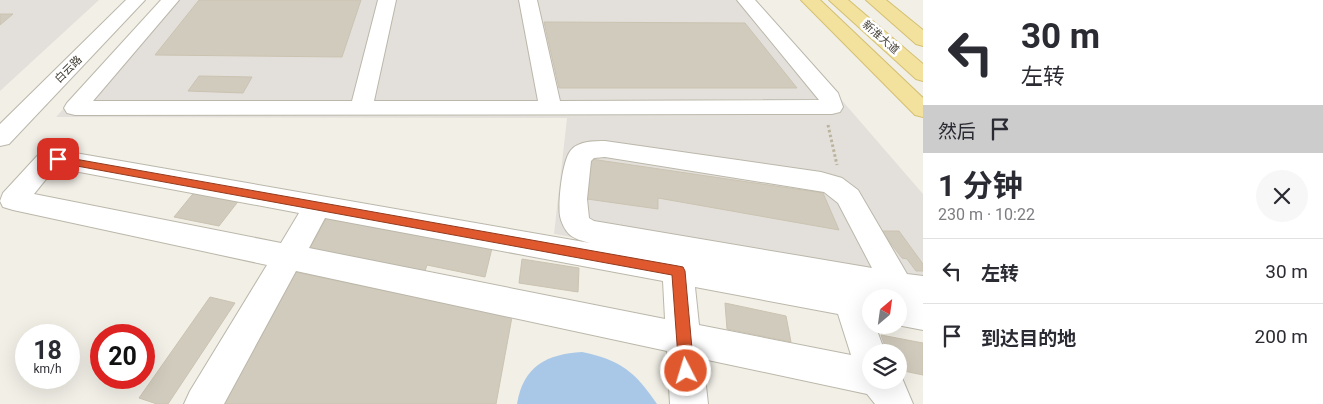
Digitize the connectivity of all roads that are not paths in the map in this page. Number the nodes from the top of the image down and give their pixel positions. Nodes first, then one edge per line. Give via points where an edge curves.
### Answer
1 (122, 0) edge
2 (136, 0) edge
3 (170, 0) edge
4 (387, 0) edge
5 (528, 0) edge
6 (746, 0) edge
7 (810, 0) edge
8 (838, 0) edge
9 (874, 0) edge
10 (923, 40) edge
11 (923, 75) edge
12 (550, 107) junction
13 (361, 108) junction
14 (922, 110) edge
15 (0, 118) edge
16 (0, 138) edge
17 (318, 206) junction
18 (289, 257) junction
19 (678, 271) junction
20 (906, 295) edge
21 (908, 297) edge
22 (860, 304) edge
23 (923, 315) edge
24 (684, 338) junction
25 (868, 344) edge
26 (862, 375) edge
27 (887, 389) edge
28 (203, 404) edge
29 (689, 404) edge
30 (894, 404) edge

1 - 15 street, 白云路
2 - 16 street, 白云路
3 - 13 street via 75,108
4 - 13 street
5 - 12 street
6 - 12 street via 830,98 832,107
7 - 14 main road
8 - 11 main road, 新淮大道
9 - 10 main road, 新淮大道
12 - 13 street
17 - 18 street
17 - 18 street via 58,159 47,161 13,200
17 - 19 street
18 - 24 street
18 - 28 street
19 - 22 street
19 - 24 street
20 - 20 street via 848,197 833,185 601,149 588,150 580,156 573,212 576,223 583,230
21 - 23 street
22 - 25 street
24 - 26 street
24 - 29 street
27 - 30 street

